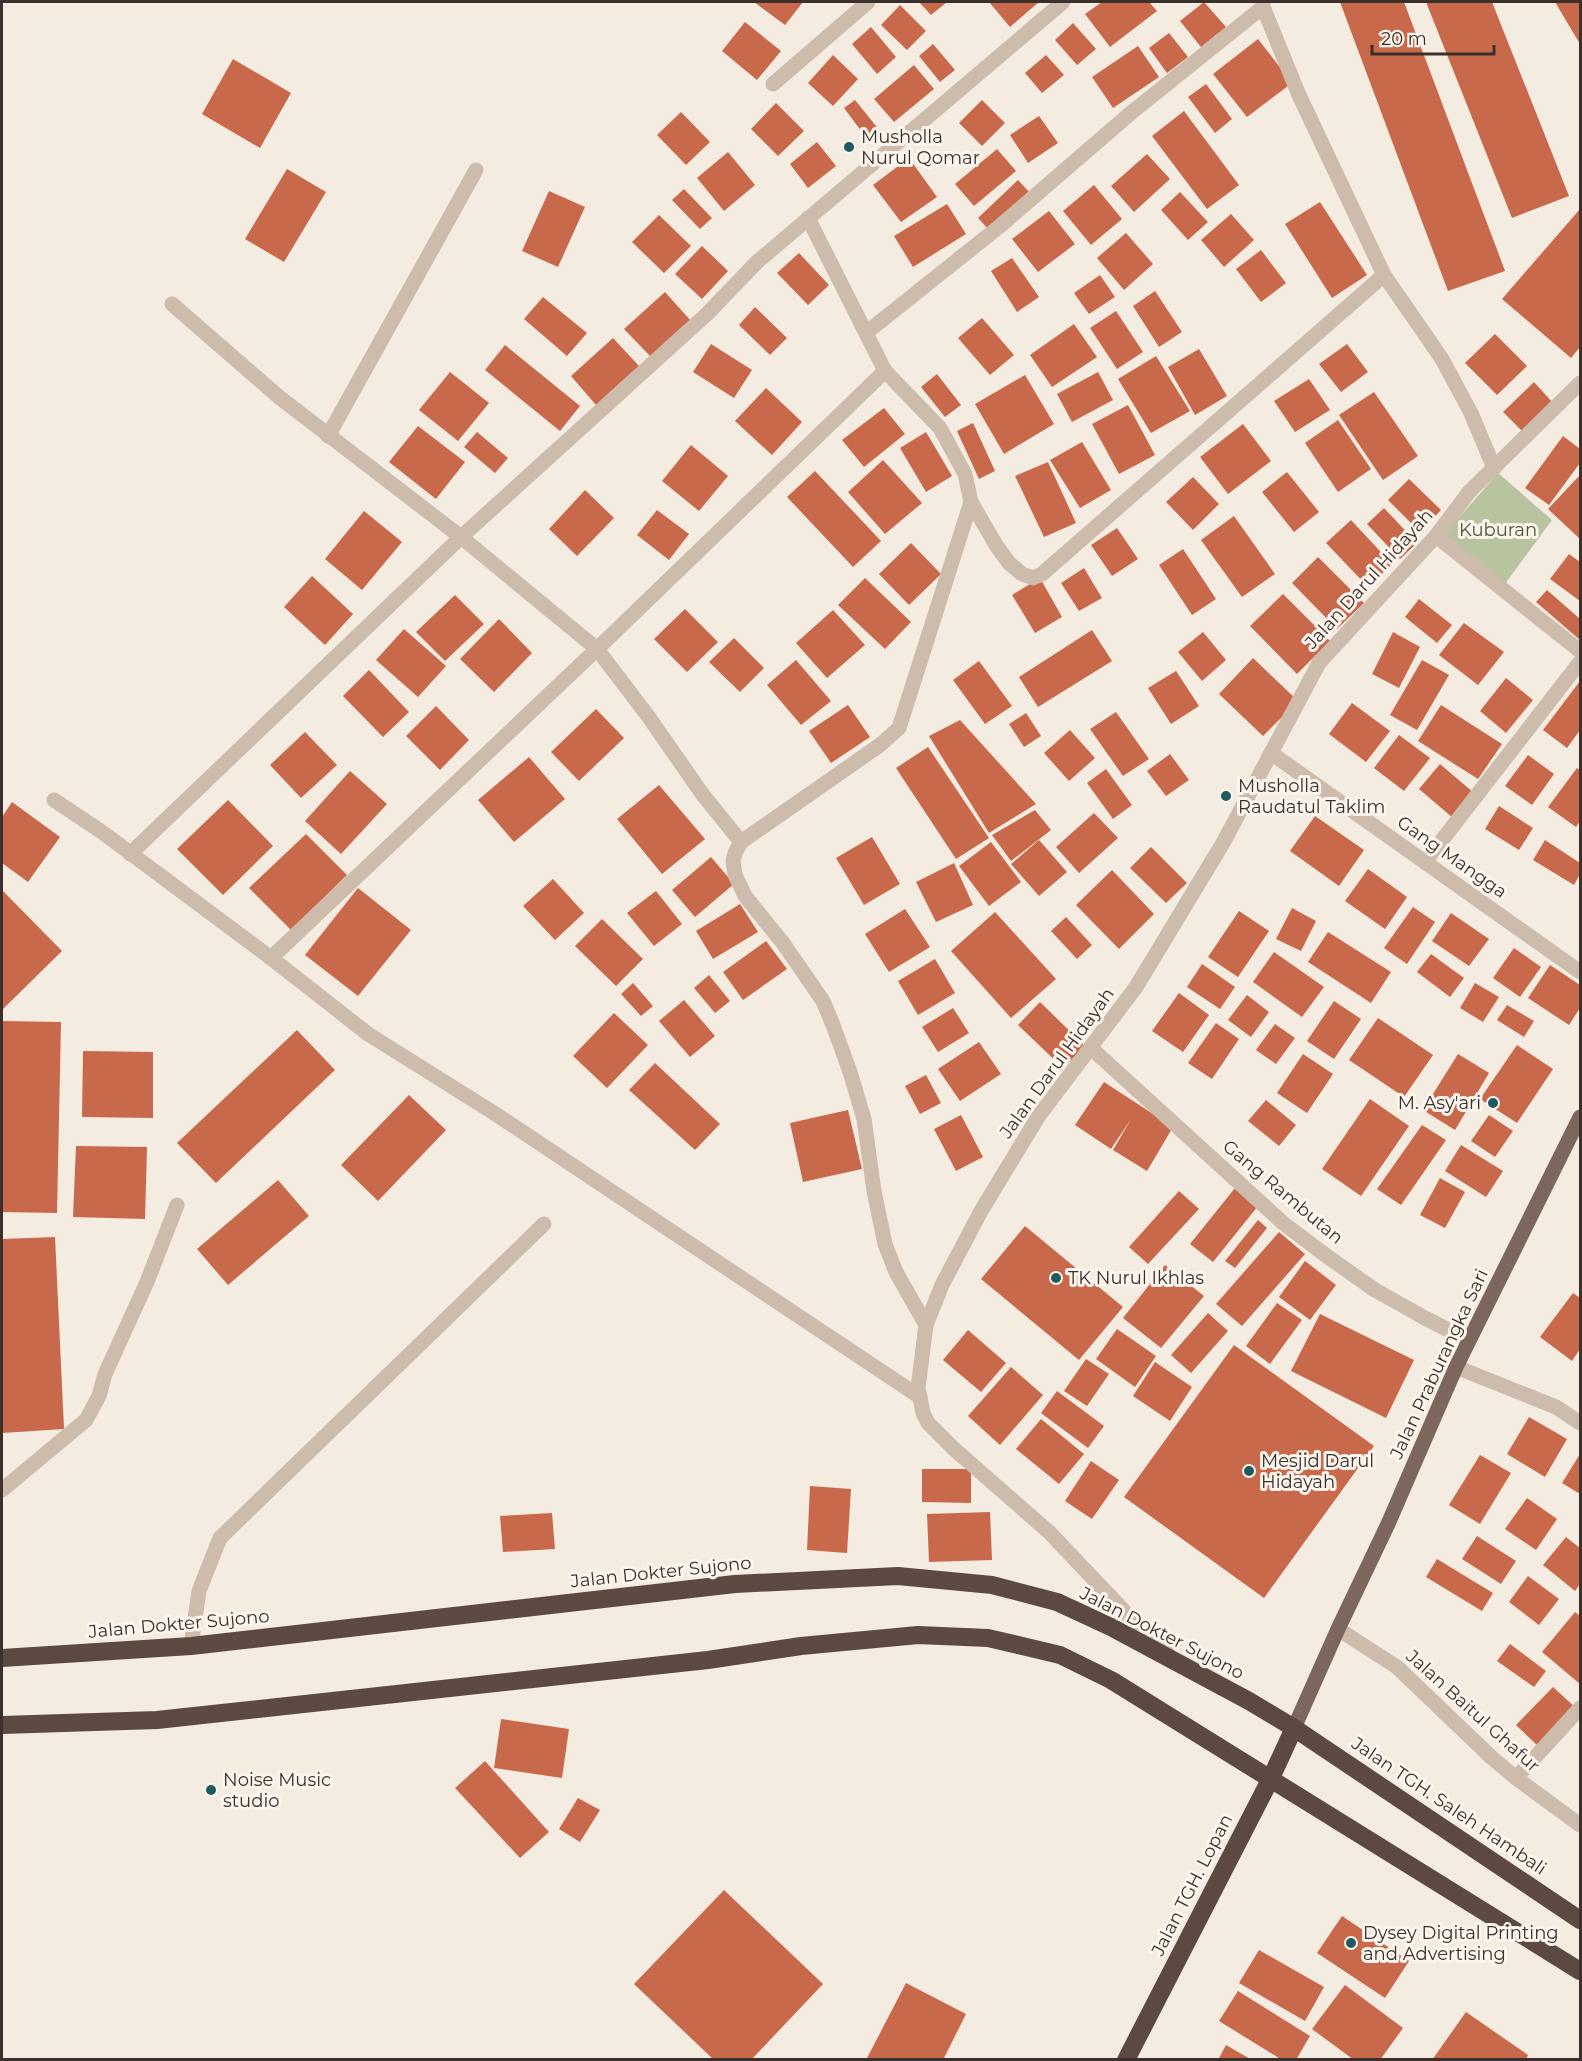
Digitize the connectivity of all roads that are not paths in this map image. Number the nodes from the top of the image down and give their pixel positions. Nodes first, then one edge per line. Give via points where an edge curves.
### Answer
1 (868, 2) edge
2 (1063, 2) edge
3 (1263, 4) edge
4 (773, 84) dead end
5 (476, 170) dead end
6 (808, 218) junction
7 (1384, 275) junction
8 (172, 304) dead end
9 (866, 333) junction
10 (885, 371) junction
11 (1578, 393) edge
12 (328, 436) junction
13 (1494, 468) junction
14 (971, 502) junction
15 (1436, 536) junction
16 (461, 537) junction
17 (597, 649) junction
18 (1581, 651) edge
19 (1581, 662) edge
20 (1270, 753) junction
21 (54, 800) dead end
22 (741, 842) junction
23 (130, 854) junction
24 (1425, 862) junction
25 (271, 958) junction
26 (1581, 972) edge
27 (1091, 1048) junction
28 (1581, 1117) edge
29 (177, 1205) dead end
30 (544, 1224) dead end
31 (926, 1325) junction
32 (1468, 1340) junction
33 (1456, 1367) junction
34 (920, 1398) junction
35 (1581, 1423) edge
36 (2, 1490) edge
37 (1338, 1629) junction
38 (191, 1646) junction
39 (2, 1658) edge
40 (1180, 1665) junction
41 (1581, 1708) edge
42 (2, 1725) edge
43 (1294, 1728) junction
44 (1271, 1778) junction
45 (1516, 1778) junction
46 (1581, 1825) edge
47 (1581, 1920) edge
48 (1581, 1971) edge
49 (1126, 2060) edge

1 - 4 street
2 - 6 street
3 - 7 street via 1299,95
3 - 9 street via 1000,226
5 - 12 street
6 - 9 street
6 - 16 street
7 - 13 street via 1442,359
7 - 14 street via 1040,576 1027,578 1009,563
8 - 12 street
9 - 10 street
10 - 14 street via 940,428 965,474
10 - 17 street
11 - 13 street, Jalan Darul Hidayah
12 - 16 street
13 - 15 street, Jalan Darul Hidayah via 1469,492
14 - 22 street via 899,728
15 - 18 street
15 - 20 street, Jalan Darul Hidayah via 1319,663
16 - 17 street
16 - 23 street
17 - 22 street
17 - 25 street
19 - 24 street
20 - 24 street, Gang Mangga
20 - 27 street, Jalan Darul Hidayah via 1223,843 1136,987
21 - 23 street
22 - 31 street via 734,867 745,896 823,1000 833,1025 864,1119 885,1244
23 - 25 street
24 - 26 street, Gang Mangga
25 - 34 street via 368,1034 494,1113
27 - 31 street, Jalan Darul Hidayah via 1038,1117 981,1211
27 - 32 street, Gang Rambutan via 1310,1244 1375,1290
28 - 32 main road, Jalan Praburangka Sari
29 - 36 street via 86,1420
30 - 38 street via 220,1538 199,1591
31 - 34 street, Jalan Darul Hidayah
32 - 33 main road, Jalan Praburangka Sari
33 - 35 street via 1556,1407
33 - 37 main road, Jalan Praburangka Sari
34 - 40 street, Jalan Darul Hidayah via 923,1413 952,1448 1049,1532
37 - 43 main road, Jalan Praburangka Sari
37 - 45 street, Jalan Baitul Ghafur via 1397,1667
38 - 39 highway, Jalan Dokter Sujono
38 - 40 highway, Jalan Dokter Sujono via 735,1584 898,1576 992,1585 1058,1602
40 - 43 highway, Jalan Dokter Sujono
41 - 45 street
42 - 44 highway via 157,1720 918,1635 988,1638 1059,1655 1111,1680
43 - 44 highway, Jalan TGH. Lopan
43 - 47 highway, Jalan TGH. Saleh Hambali
44 - 48 highway
44 - 49 highway, Jalan TGH. Lopan
45 - 46 street, Jalan Baitul Ghafur

